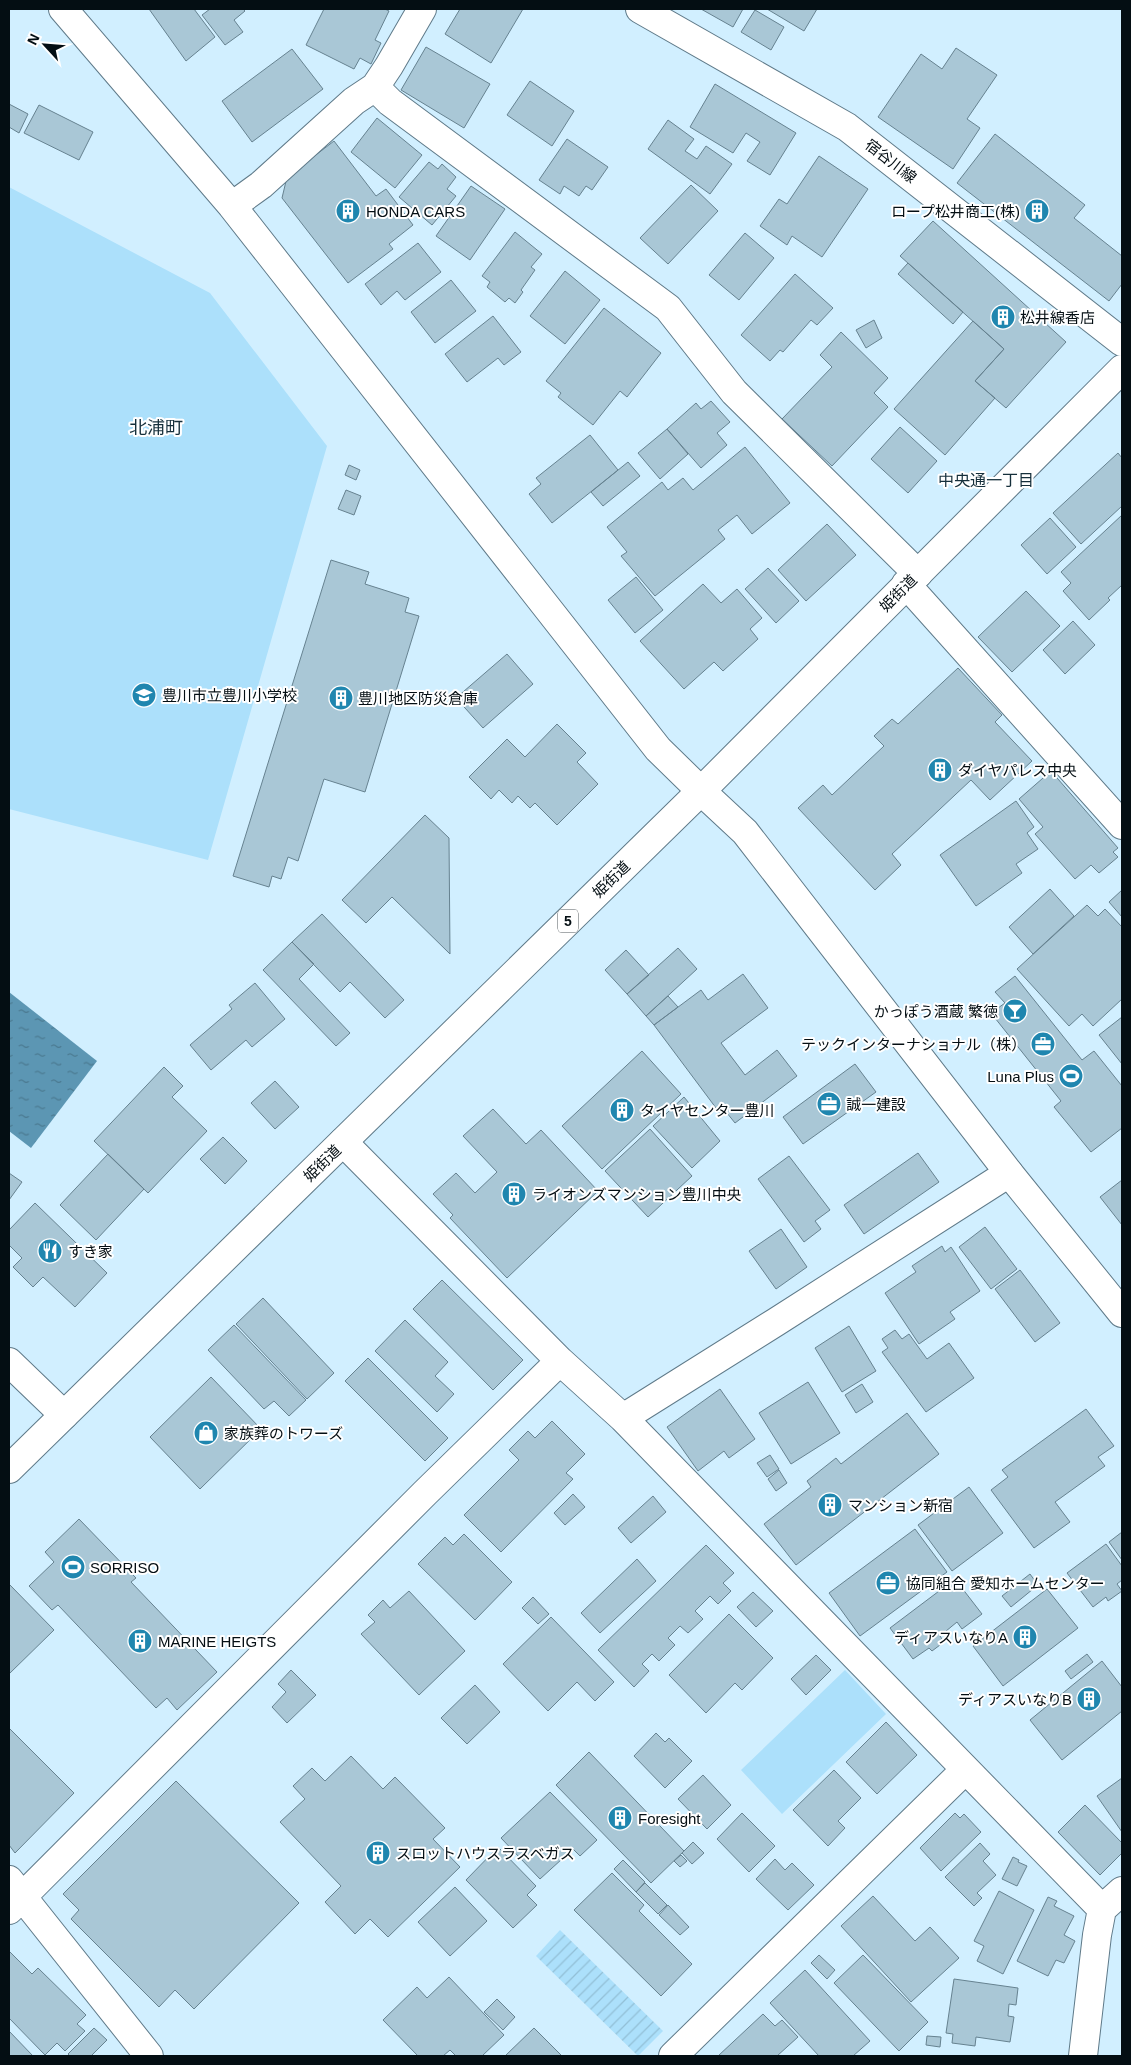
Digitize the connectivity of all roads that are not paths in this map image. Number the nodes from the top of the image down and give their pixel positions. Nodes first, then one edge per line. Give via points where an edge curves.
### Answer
1 (63, 9) edge
2 (422, 9) edge
3 (640, 9) edge
4 (375, 86) junction
5 (232, 206) junction
6 (1122, 342) edge
7 (1122, 369) edge
8 (912, 579) junction
9 (701, 790) junction
10 (1122, 824) edge
11 (343, 1142) junction
12 (1009, 1173) junction
13 (1122, 1313) edge
14 (560, 1361) junction
15 (9, 1362) edge
16 (64, 1415) junction
17 (623, 1418) junction
18 (9, 1469) edge
19 (965, 1770) junction
20 (13, 1895) edge
21 (1112, 1900) edge
22 (149, 2056) edge
23 (673, 2056) edge
24 (1083, 2056) edge

1 - 5 street
2 - 4 street
3 - 6 street, 宿谷川線 via 847,127
4 - 5 street via 261,185
4 - 8 street via 390,102 668,308 734,392
5 - 9 street via 658,749
7 - 8 street, 姫街道 / 5
8 - 9 street, 姫街道 / 5
8 - 10 street
9 - 11 street, 姫街道 / 5
9 - 12 street via 745,832
11 - 14 street
11 - 16 street, 姫街道 / 5
12 - 13 street
12 - 17 street
14 - 17 street
14 - 20 street
15 - 16 street
16 - 18 street, 姫街道 / 5
17 - 19 street
19 - 21 street
19 - 23 street
20 - 22 street
21 - 24 street via 1097,1935

